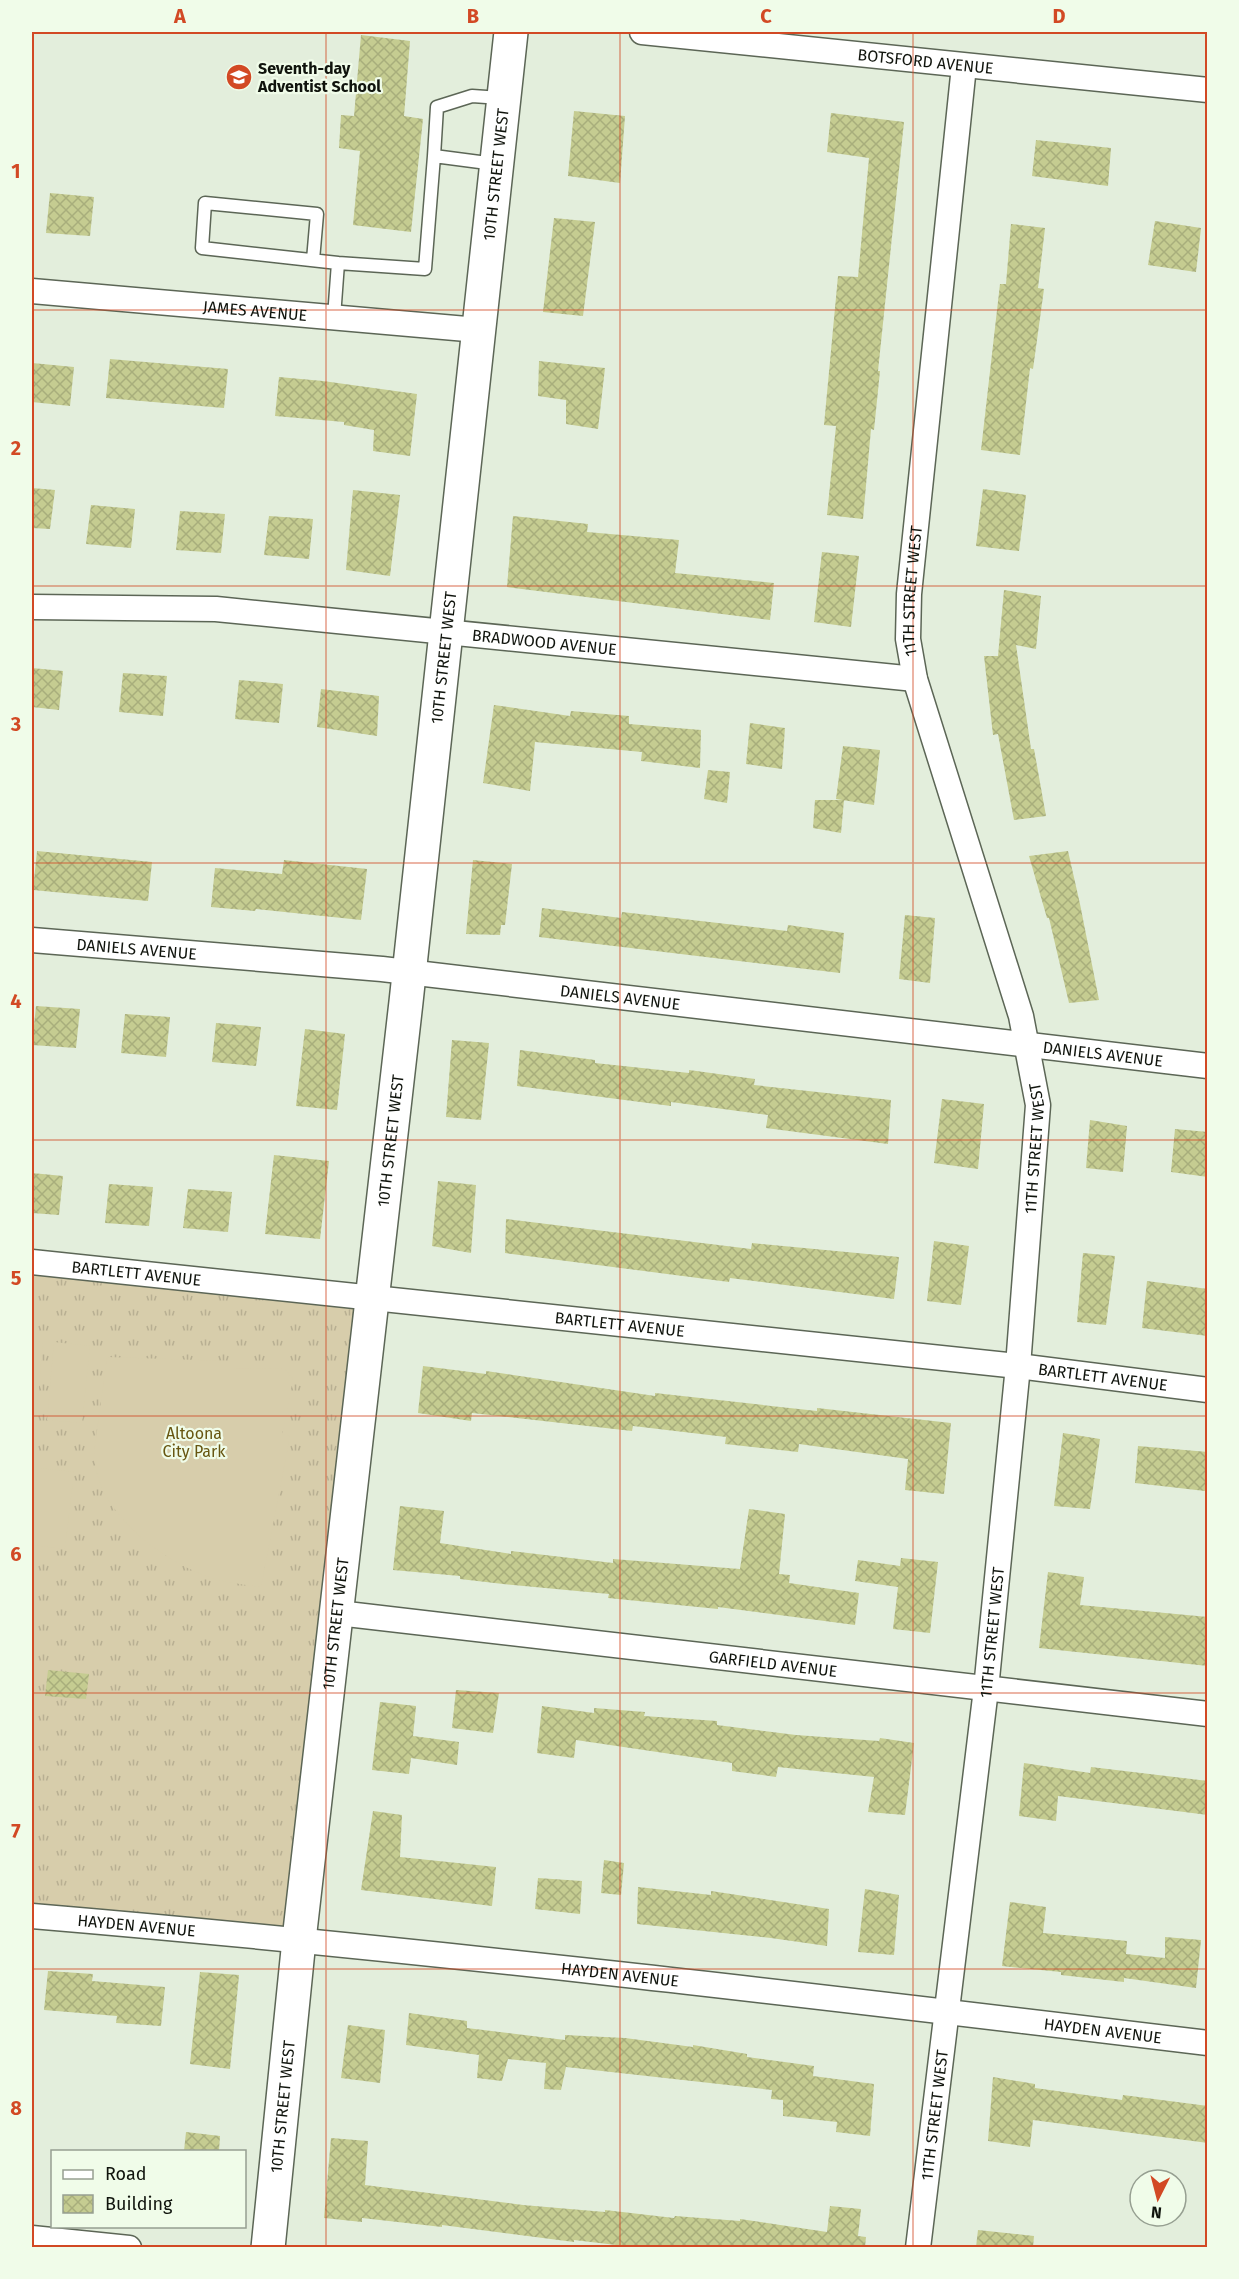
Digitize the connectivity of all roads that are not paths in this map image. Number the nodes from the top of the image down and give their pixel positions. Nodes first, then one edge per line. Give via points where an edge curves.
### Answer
1 (511, 32) edge
2 (642, 32) edge
3 (964, 66) junction
4 (1208, 90) edge
5 (503, 99) junction
6 (434, 156) junction
7 (495, 164) junction
8 (313, 260) junction
9 (338, 263) junction
10 (32, 291) edge
11 (334, 317) junction
12 (478, 330) junction
13 (32, 607) edge
14 (446, 631) junction
15 (915, 679) junction
16 (32, 940) edge
17 (409, 973) junction
18 (1027, 1045) junction
19 (1208, 1066) edge
20 (32, 1262) edge
21 (373, 1298) junction
22 (1018, 1366) junction
23 (1208, 1390) edge
24 (338, 1613) junction
25 (986, 1689) junction
26 (1208, 1714) edge
27 (32, 1916) edge
28 (299, 1941) junction
29 (947, 2012) junction
30 (1208, 2043) edge
31 (32, 2238) edge
32 (129, 2247) edge
33 (268, 2247) edge
34 (918, 2247) edge

1 - 5 street, 10TH STREET WEST
2 - 3 street, BOTSFORD AVENUE
3 - 4 street, BOTSFORD AVENUE
3 - 15 street, 11TH STREET WEST via 909,594 908,639
5 - 6 lane via 472,96 437,107
5 - 7 street, 10TH STREET WEST
6 - 7 lane
6 - 9 lane via 425,269
7 - 12 street, 10TH STREET WEST
8 - 8 lane via 202,248 205,203 317,214
8 - 9 lane
9 - 11 lane
10 - 11 street, JAMES AVENUE
11 - 12 street, JAMES AVENUE
12 - 14 street, 10TH STREET WEST
13 - 14 street, BRADWOOD AVENUE via 216,609
14 - 15 street, BRADWOOD AVENUE
14 - 17 street, 10TH STREET WEST
15 - 18 street, 11TH STREET WEST
16 - 17 street, DANIELS AVENUE
17 - 18 street, DANIELS AVENUE
17 - 21 street, 10TH STREET WEST
18 - 19 street, DANIELS AVENUE
18 - 22 street, 11TH STREET WEST via 1038,1105
20 - 21 street, BARTLETT AVENUE
21 - 22 street, BARTLETT AVENUE
21 - 24 street, 10TH STREET WEST
22 - 23 street, BARTLETT AVENUE
22 - 25 street, 11TH STREET WEST
24 - 25 street, GARFIELD AVENUE
24 - 28 street, 10TH STREET WEST
25 - 26 street, GARFIELD AVENUE
25 - 29 street, 11TH STREET WEST
27 - 28 street, HAYDEN AVENUE
28 - 29 street, HAYDEN AVENUE
28 - 33 street, 10TH STREET WEST
29 - 30 street, HAYDEN AVENUE
29 - 34 street, 11TH STREET WEST
31 - 32 street

